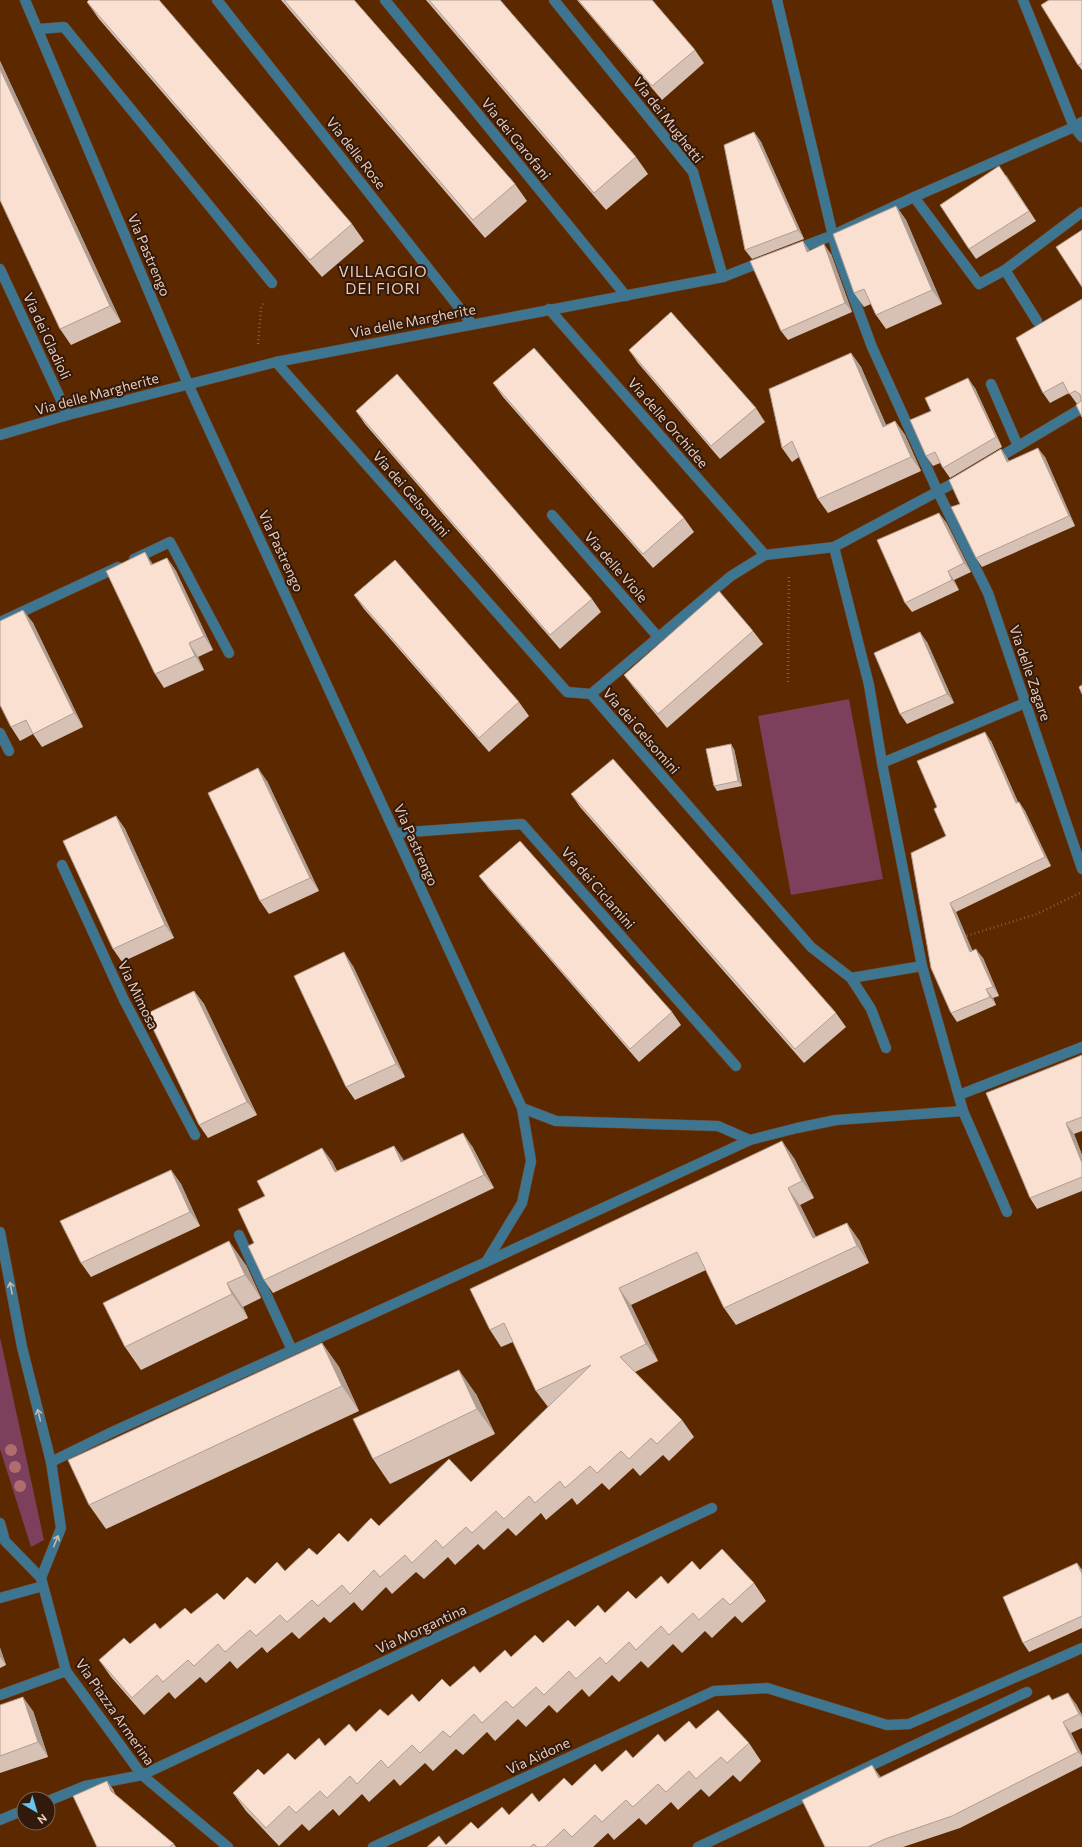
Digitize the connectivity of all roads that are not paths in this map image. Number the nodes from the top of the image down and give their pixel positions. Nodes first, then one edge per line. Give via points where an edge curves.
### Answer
1 (25, 0) edge
2 (217, 0) edge
3 (385, 0) edge
4 (554, 0) edge
5 (777, 0) edge
6 (1023, 0) edge
7 (39, 29) junction
8 (1078, 124) edge
9 (1082, 137) edge
10 (914, 197) junction
11 (1082, 212) edge
12 (831, 236) junction
13 (0, 269) edge
14 (1004, 270) junction
15 (723, 276) junction
16 (272, 283) road end
17 (626, 296) junction
18 (549, 309) junction
19 (1037, 322) dead end
20 (472, 324) junction
21 (276, 362) junction
22 (188, 384) junction
23 (991, 384) dead end
24 (1082, 408) edge
25 (68, 415) junction
26 (0, 435) edge
27 (1018, 446) junction
28 (985, 465) edge
29 (971, 473) edge
30 (938, 492) junction
31 (552, 515) dead end
32 (834, 547) junction
33 (765, 555) junction
34 (0, 622) edge
35 (658, 637) junction
36 (229, 654) dead end
37 (591, 694) junction
38 (1026, 703) junction
39 (0, 733) edge
40 (9, 751) dead end
41 (882, 763) junction
42 (396, 833) junction
43 (62, 865) dead end
44 (1082, 869) edge
45 (922, 966) junction
46 (851, 978) junction
47 (1082, 1047) edge
48 (886, 1048) dead end
49 (736, 1066) dead end
50 (959, 1095) junction
51 (522, 1108) junction
52 (963, 1111) junction
53 (195, 1135) edge
54 (750, 1140) junction
55 (1007, 1212) dead end
56 (0, 1232) edge
57 (239, 1235) edge
58 (486, 1262) junction
59 (292, 1350) junction
60 (51, 1462) junction
61 (712, 1508) dead end
62 (0, 1523) edge
63 (42, 1582) junction
64 (0, 1598) edge
65 (1082, 1648) edge
66 (66, 1671) junction
67 (1027, 1692) dead end
68 (0, 1695) edge
69 (142, 1775) junction
70 (56, 1798) edge
71 (16, 1813) edge
72 (0, 1820) edge
73 (228, 1847) edge
74 (373, 1847) edge
75 (698, 1847) edge

1 - 7 street, Via Pastrengo
2 - 20 street, Via delle Rose
3 - 17 street, Via dei Garofani
4 - 15 street, Via dei Mughetti via 693,172
5 - 12 street, Via delle Zagare
6 - 8 street
7 - 16 street via 64,27
7 - 22 street, Via Pastrengo
8 - 9 street
8 - 10 street, Via delle Margherite
10 - 12 street, Via delle Margherite
10 - 14 street via 979,284
11 - 14 street
12 - 15 street, Via delle Margherite
12 - 30 street, Via delle Zagare via 872,347
13 - 25 street, Via dei Gladioli
14 - 19 street
15 - 17 street, Via delle Margherite
17 - 18 street, Via delle Margherite
18 - 20 street, Via delle Margherite
18 - 33 street, Via delle Orchidee
20 - 21 street, Via delle Margherite
21 - 22 street, Via delle Margherite
21 - 37 street, Via dei Gelsomini via 568,692
22 - 25 street, Via delle Margherite
22 - 42 street, Via Pastrengo
23 - 27 street
24 - 27 street
25 - 26 street, Via delle Margherite
27 - 28 street
29 - 30 street
30 - 32 street
30 - 38 street, Via delle Zagare via 988,593
31 - 35 street, Via delle Viole
32 - 33 street
32 - 41 street via 869,685
33 - 35 street via 731,576
34 - 36 street via 170,542
35 - 37 street
37 - 46 street, Via dei Gelsomini via 811,947
38 - 41 street
38 - 44 street, Via delle Zagare
39 - 40 street
41 - 45 street
42 - 49 street, Via dei Ciclamini via 522,824
42 - 51 street, Via Pastrengo
43 - 53 street, Via Mimosa via 124,1000
45 - 46 street
45 - 50 street
46 - 48 street, Via dei Gelsomini via 871,1009
47 - 50 street
50 - 52 street
51 - 54 street via 556,1121 718,1126
51 - 58 street, Via Pastrengo via 531,1161 522,1203
52 - 54 street via 836,1120
52 - 55 street
54 - 58 street
60 -> 56 street via 22,1347
57 - 59 street
58 - 59 street
59 - 60 street
63 -> 60 street via 61,1528
61 - 69 street, Via Morgantina
62 - 63 street, Via Piazza Armerina via 5,1541
63 - 64 street
63 - 66 street, Via Piazza Armerina
65 - 74 street, Via Aidone via 909,1724 887,1725 767,1688 714,1691
66 - 68 street
66 - 69 street, Via Piazza Armerina
67 - 75 street
69 - 70 street, Via Morgantina via 85,1786
69 - 73 street, Via Piazza Armerina
71 - 72 street

